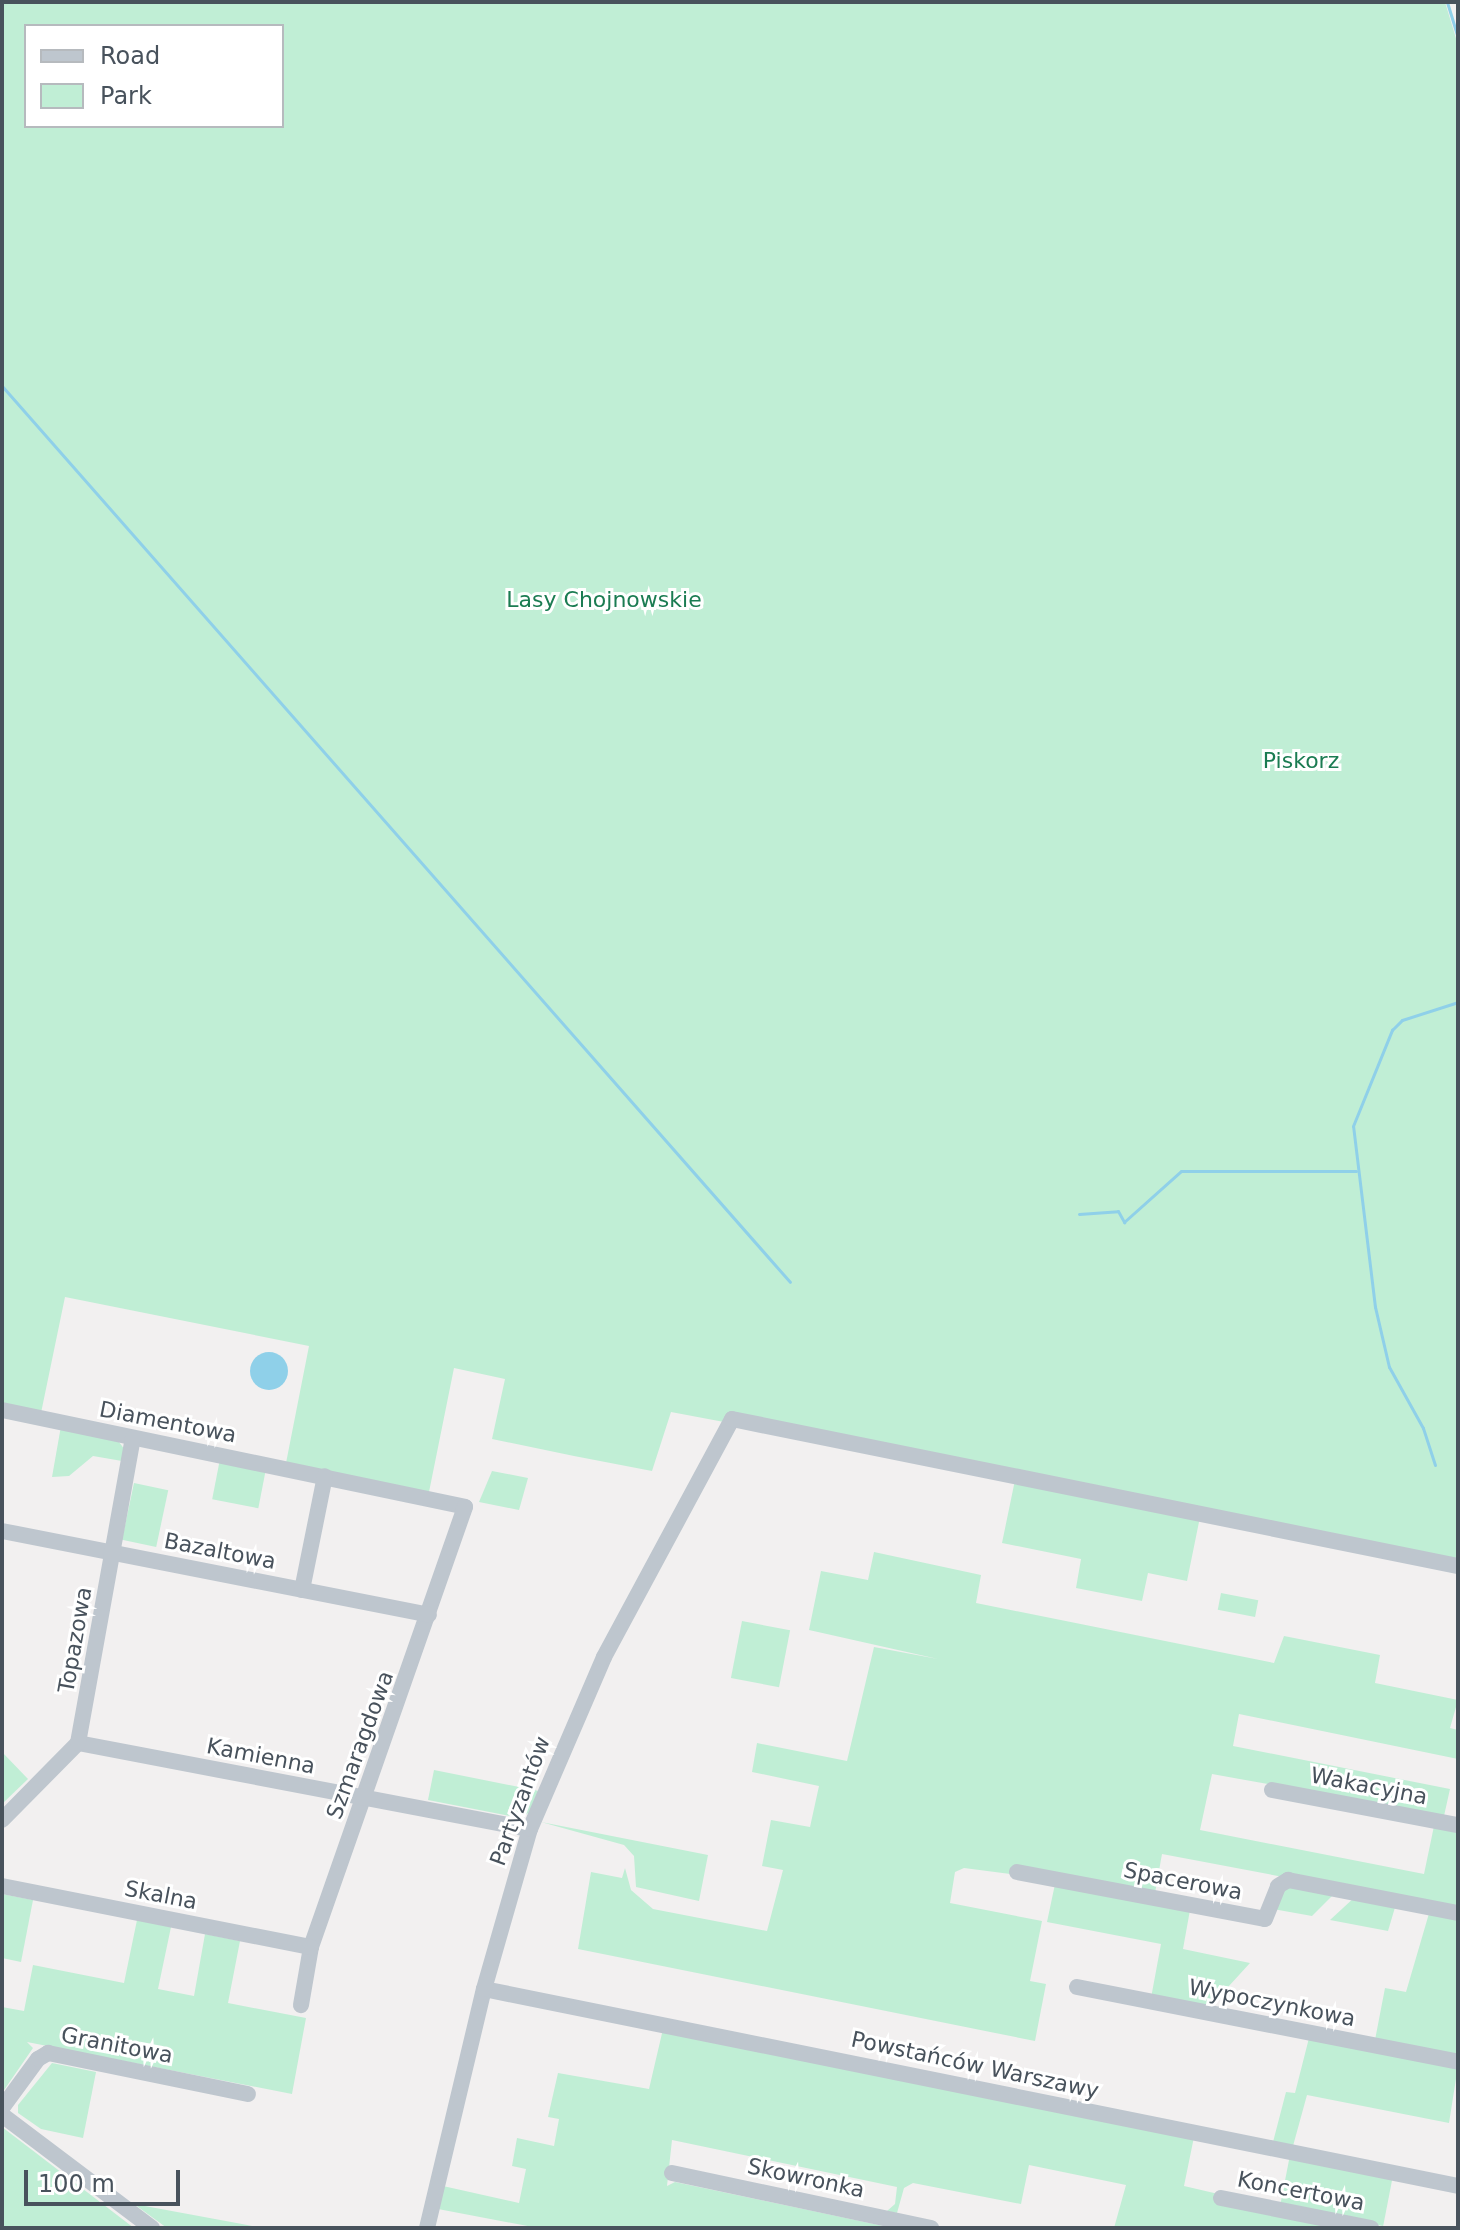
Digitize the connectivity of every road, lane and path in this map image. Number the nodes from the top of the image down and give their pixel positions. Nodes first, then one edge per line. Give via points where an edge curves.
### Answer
1 (2, 1410) edge
2 (133, 1438) junction
3 (325, 1476) junction
4 (461, 1503) joint
5 (2, 1531) edge
6 (113, 1553) junction
7 (1458, 1566) edge
8 (302, 1590) junction
9 (429, 1615) junction
10 (78, 1743) junction
11 (1272, 1790) dead end
12 (364, 1798) junction
13 (2, 1820) edge
14 (1458, 1825) edge
15 (530, 1829) junction
16 (1017, 1872) dead end
17 (2, 1886) edge
18 (1458, 1913) edge
19 (311, 1947) junction
20 (1077, 1987) dead end
21 (484, 1989) junction
22 (301, 2005) dead end
23 (1458, 2062) edge
24 (248, 2094) dead end
25 (2, 2108) edge
26 (2, 2115) edge
27 (672, 2173) dead end
28 (1458, 2186) edge
29 (1221, 2198) dead end
30 (152, 2228) edge
31 (427, 2228) edge
32 (931, 2228) edge
33 (1371, 2228) edge

1 - 2 street, Diamentowa
2 - 3 street, Diamentowa
2 - 6 street, Topazowa
3 - 4 street, Diamentowa
3 - 8 street
4 - 9 street, Szmaragdowa via 465,1515
5 - 6 street, Bazaltowa
6 - 8 street, Bazaltowa
6 - 10 street, Topazowa
7 - 15 street, Partyzantów via 732,1419 604,1657
8 - 9 street, Bazaltowa
9 - 12 street, Szmaragdowa
10 - 12 street, Kamienna
10 - 13 street
11 - 14 street, Wakacyjna
12 - 15 street, Kamienna
12 - 19 street, Szmaragdowa
15 - 21 street, Partyzantów
16 - 18 street, Spacerowa via 1265,1919 1278,1886 1288,1880
17 - 19 street, Skalna
19 - 22 street, Szmaragdowa
20 - 23 street, Wypoczynkowa
21 - 28 street, Powstańców Warszawy
21 - 31 street, Partyzantów
24 - 25 street, Granitowa via 48,2053
26 - 30 street
27 - 32 street, Skowronka
29 - 33 street, Koncertowa

